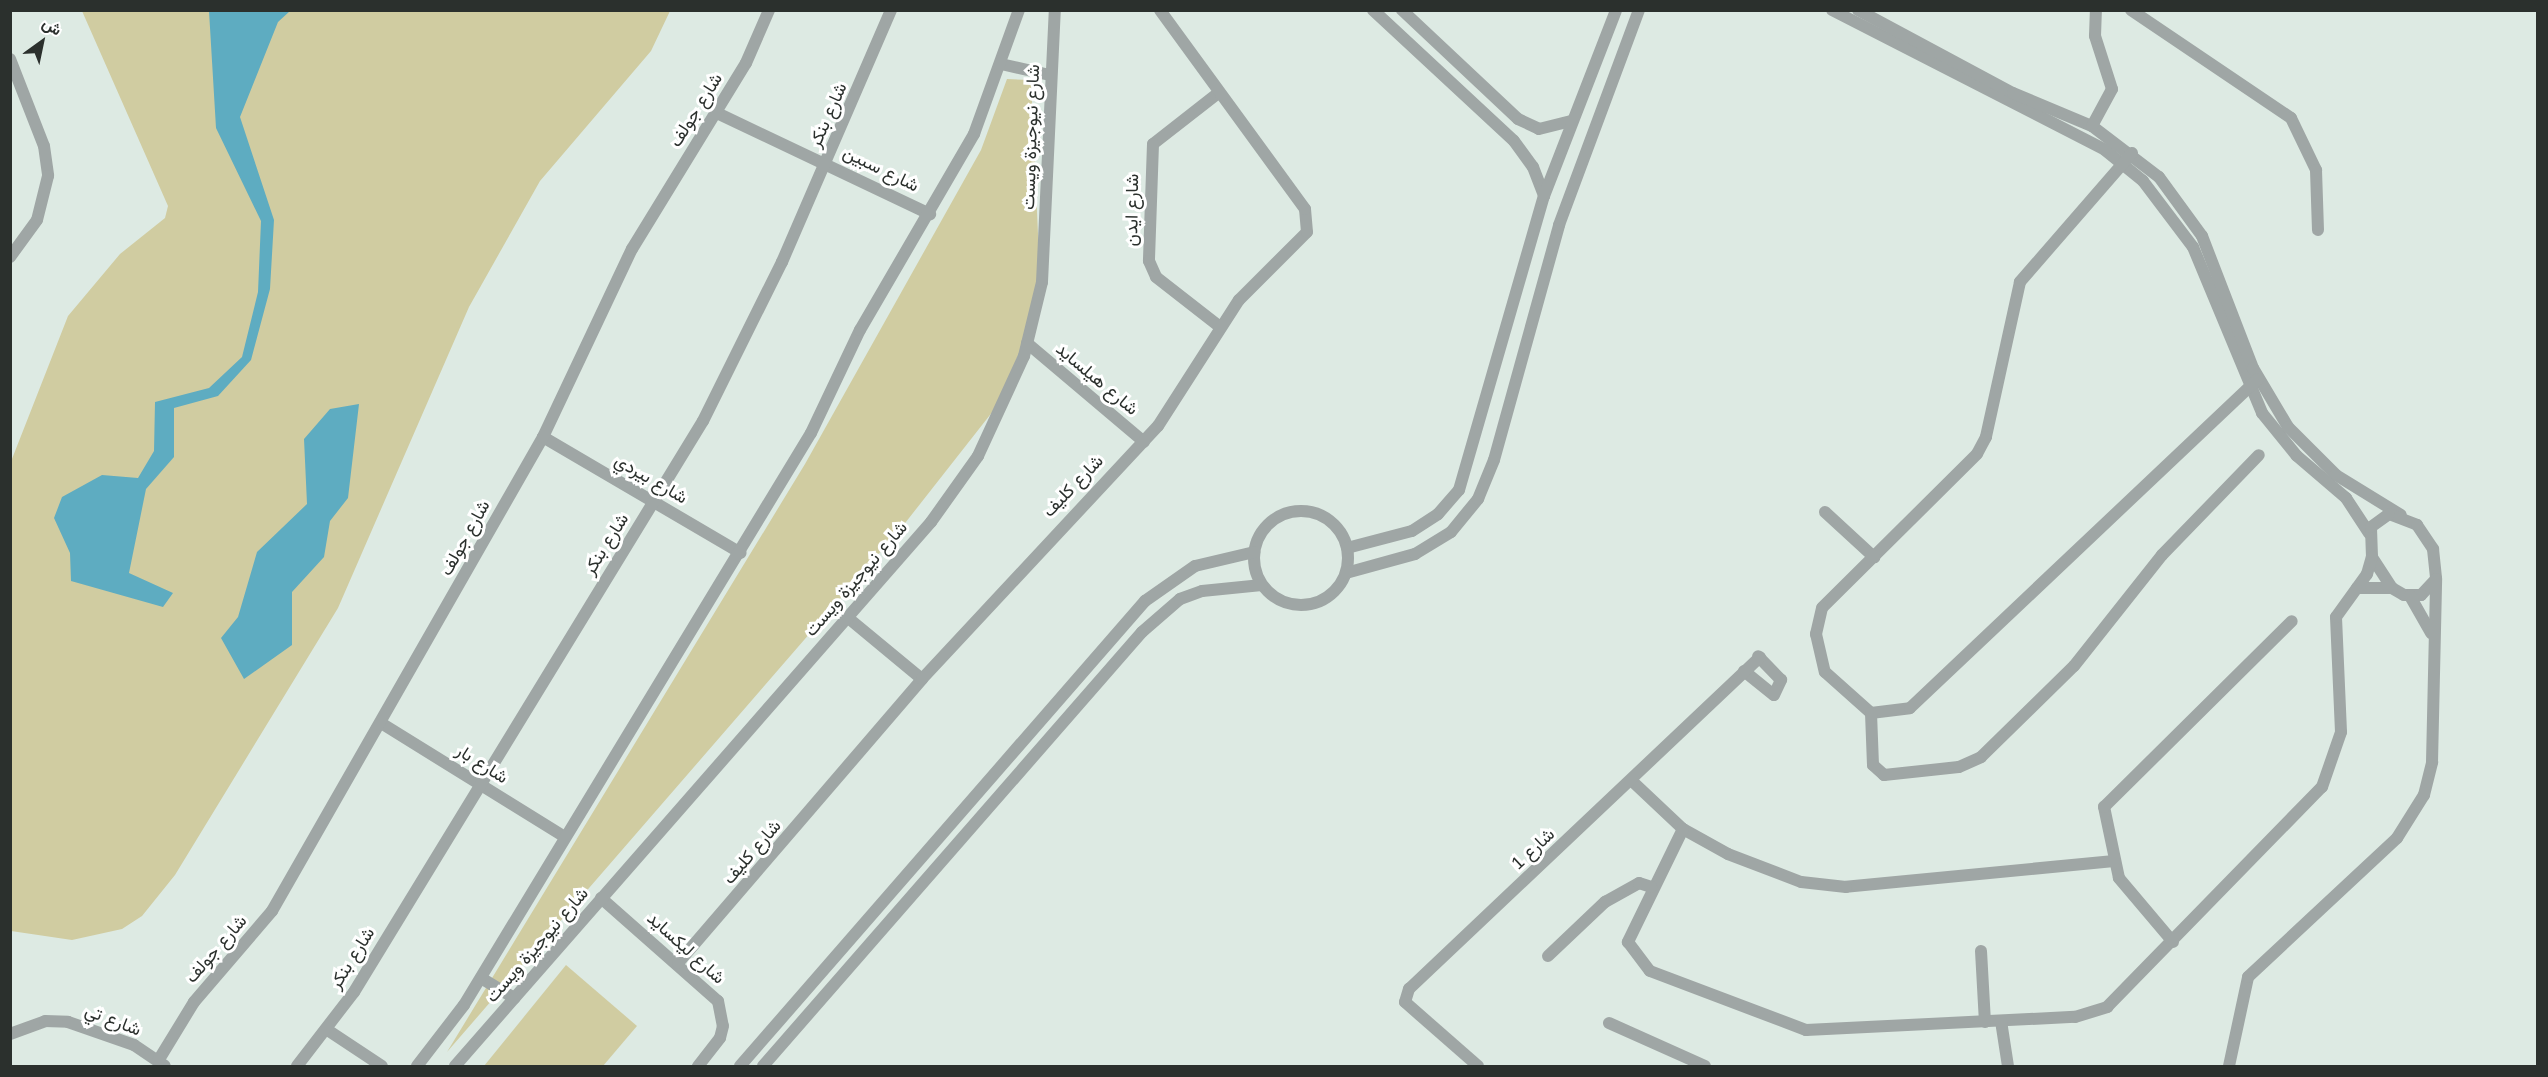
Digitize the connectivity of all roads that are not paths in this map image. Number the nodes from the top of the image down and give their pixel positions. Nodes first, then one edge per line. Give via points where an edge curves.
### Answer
1 (769, 10) edge
2 (891, 10) edge
3 (1019, 10) edge
4 (1055, 10) edge
5 (1160, 10) edge
6 (1373, 10) edge
7 (1402, 10) edge
8 (1616, 10) edge
9 (1639, 10) edge
10 (1832, 10) edge
11 (1858, 10) edge
12 (2096, 10) edge
13 (2131, 10) edge
14 (1879, 28) junction
15 (11, 64) edge
16 (1001, 64) junction
17 (1050, 75) junction
18 (1218, 94) junction
19 (2047, 104) junction
20 (717, 113) junction
21 (2039, 120) junction
22 (1571, 121) junction
23 (1527, 125) junction
24 (2092, 126) junction
25 (1514, 141) junction
26 (2132, 153) junction
27 (826, 162) junction
28 (2122, 163) junction
29 (1544, 196) junction
30 (930, 214) junction
31 (2318, 230) dead end
32 (10, 257) edge
33 (1511, 314) junction
34 (1533, 319) junction
35 (1220, 326) junction
36 (1027, 343) junction
37 (2258, 379) junction
38 (2248, 388) junction
39 (543, 438) junction
40 (1144, 442) junction
41 (2259, 455) dead end
42 (654, 500) junction
43 (1825, 512) dead end
44 (2401, 515) junction
45 (2369, 533) junction
46 (1347, 548) junction
47 (1254, 552) junction
48 (741, 553) junction
49 (2372, 557) junction
50 (1874, 558) junction
51 (1346, 573) junction
52 (2436, 579) junction
53 (1262, 585) junction
54 (2357, 588) junction
55 (2392, 588) junction
56 (2410, 596) junction
57 (846, 616) junction
58 (2292, 621) dead end
59 (2434, 643) junction
60 (1744, 671) junction
61 (922, 680) junction
62 (1871, 713) junction
63 (381, 723) junction
64 (1632, 781) junction
65 (480, 784) junction
66 (1683, 829) junction
67 (563, 836) junction
68 (2114, 861) junction
69 (1651, 887) junction
70 (601, 898) junction
71 (2173, 942) junction
72 (1981, 951) dead end
73 (1548, 956) dead end
74 (678, 963) junction
75 (481, 978) junction
76 (514, 998) junction
77 (2001, 1021) junction
78 (1986, 1022) junction
79 (1609, 1023) dead end
80 (326, 1029) junction
81 (10, 1034) edge
82 (161, 1064) edge
83 (297, 1066) edge
84 (382, 1066) edge
85 (417, 1066) edge
86 (455, 1066) edge
87 (698, 1066) edge
88 (740, 1066) edge
89 (763, 1066) edge
90 (1478, 1066) edge
91 (1705, 1066) edge
92 (2008, 1066) edge
93 (2229, 1066) edge

1 - 20 street, شارع جولف
2 - 27 street, شارع بنكر
3 - 16 street, شارع نيوجيزة ويست
4 - 17 street, شارع نيوجيزة ويست
5 - 18 street, شارع كليف
6 - 25 street
7 - 23 street
8 - 22 street
9 - 34 street via 1559,225
10 - 14 street
11 - 14 street
12 - 24 street via 2095,36 2112,89
13 - 31 street via 2291,118 2316,170
14 - 19 street via 2013,93
14 - 21 street
15 - 32 street via 44,146 48,176 37,220
16 - 17 street
16 - 30 street, شارع نيوجيزة ويست via 974,134
17 - 36 street, شارع نيوجيزة ويست via 1046,244
18 - 35 street, شارع كليف via 1305,209 1309,224 1303,239 1257,280
18 - 35 street, شارع ايدن via 1153,144 1149,261 1156,277
19 - 21 street
19 - 24 street
20 - 27 street, شارع سبين
20 - 39 street, شارع جولف via 632,249
21 - 28 street
22 - 23 street via 1550,129
22 - 29 street
23 - 25 street
24 - 26 street
25 - 29 street via 1533,167
26 - 28 street
26 - 37 street via 2165,184 2202,236
27 - 30 street, شارع سبين
27 - 42 street, شارع بنكر via 731,369
28 - 38 street via 2162,201 2193,247
28 - 50 street via 2020,282 1986,437 1977,454
29 - 33 street
30 - 48 street, شارع نيوجيزة ويست via 860,330 811,434
33 - 34 street
33 - 46 street via 1459,490 1438,514 1412,531
34 - 51 street via 1494,460 1478,499 1451,532 1415,554
35 - 40 street, شارع كليف
36 - 40 street, شارع هيلسايد
36 - 57 street, شارع نيوجيزة ويست via 995,426 955,492
37 - 38 street
37 - 44 street via 2313,454
38 - 45 street via 2278,436 2346,498
38 - 62 street via 1923,699 1899,713
39 - 42 street, شارع بيردي
39 - 63 street, شارع جولف
40 - 61 street, شارع كليف via 1058,528
41 - 62 street via 2162,555 2074,666 1981,757 1959,767 1884,775 1873,765
42 - 48 street, شارع بيردي
42 - 65 street, شارع بنكر
43 - 50 street
44 - 45 street via 2383,516
44 - 52 street via 2429,540
45 - 49 street
46 - 47 street via 1337,526 1324,516 1294,511 1267,525
46 - 51 street
47 - 53 street
47 - 88 street via 1195,566 1145,601
48 - 67 street, شارع نيوجيزة ويست
49 - 54 street
49 - 55 street
50 - 62 street via 1831,597 1816,634 1825,672
51 - 53 street via 1335,592 1311,605 1284,602
52 - 56 street via 2426,592
52 - 59 street
53 - 89 street via 1202,591 1180,599 1142,632
54 - 55 street
54 - 71 street via 2336,617 2341,732 2322,787
55 - 56 street
56 - 59 street via 2426,617
57 - 61 street
57 - 70 street, شارع نيوجيزة ويست
58 - 68 street via 2106,802
59 - 93 street via 2432,762 2420,806 2397,838 2248,977
60 - 60 street, شارع 1 via 1774,695 1781,680 1759,657
60 - 64 street, شارع 1
61 - 74 street, شارع كليف
63 - 65 street, شارع بار
63 - 82 street, شارع جولف via 272,911 194,1002
64 - 66 street
64 - 90 street, شارع 1 via 1409,989 1406,1002
65 - 67 street, شارع بار
65 - 80 street, شارع بنكر
66 - 68 street via 1728,854 1801,882 1846,887
66 - 69 street
67 - 75 street, شارع نيوجيزة ويست
68 - 71 street via 2119,878
69 - 73 street via 1639,884 1605,902
69 - 78 street via 1628,942 1650,971 1806,1030
70 - 74 street, شارع ليكسايد
70 - 76 street, شارع نيوجيزة ويست
71 - 77 street via 2107,1007 2092,1015
72 - 78 street
74 - 87 street, شارع ليكسايد via 710,991 723,1013 720,1038
75 - 76 street
75 - 85 street, شارع نيوجيزة ويست
76 - 86 street, شارع نيوجيزة ويست
77 - 78 street
77 - 92 street
79 - 91 street
80 - 83 street, شارع بنكر
80 - 84 street
81 - 82 street, شارع تي via 45,1021 68,1023 111,1034

